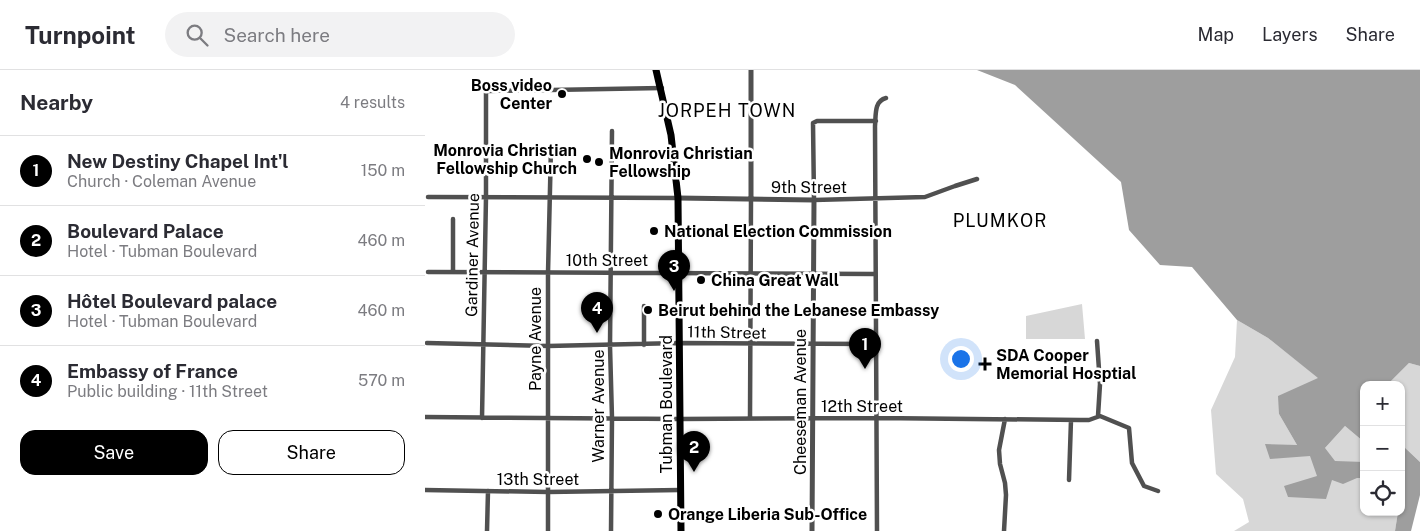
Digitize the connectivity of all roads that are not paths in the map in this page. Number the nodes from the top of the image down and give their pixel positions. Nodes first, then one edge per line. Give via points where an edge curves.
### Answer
1 (656, 70) edge
2 (751, 70) edge
3 (661, 88) junction
4 (887, 98) dead end
5 (875, 121) junction
6 (613, 131) dead end
7 (551, 147) dead end
8 (977, 179) dead end
9 (427, 196) dead end
10 (486, 197) junction
11 (549, 197) junction
12 (612, 198) junction
13 (679, 198) junction
14 (751, 200) junction
15 (814, 200) junction
16 (875, 200) junction
17 (453, 219) dead end
18 (428, 272) dead end
19 (453, 272) junction
20 (485, 272) junction
21 (548, 273) junction
22 (612, 273) junction
23 (679, 273) junction
24 (750, 273) junction
25 (813, 273) junction
26 (875, 274) junction
27 (644, 306) dead end
28 (1097, 341) dead end
29 (679, 343) junction
30 (427, 344) dead end
31 (750, 344) junction
32 (876, 344) junction
33 (483, 345) junction
34 (644, 345) junction
35 (812, 345) junction
36 (548, 346) junction
37 (610, 346) junction
38 (1098, 416) junction
39 (425, 417) edge
40 (482, 418) junction
41 (548, 418) junction
42 (612, 418) junction
43 (750, 418) junction
44 (812, 418) junction
45 (877, 418) junction
46 (680, 419) junction
47 (1005, 420) junction
48 (1071, 420) junction
49 (1069, 480) dead end
50 (425, 490) edge
51 (680, 490) junction
52 (488, 491) junction
53 (1158, 491) dead end
54 (548, 492) junction
55 (611, 492) junction
56 (487, 531) edge
57 (548, 531) edge
58 (611, 531) edge
59 (681, 531) edge
60 (812, 531) edge
61 (877, 531) edge
62 (1004, 531) edge

1 - 3 highway, Tubman Boulevard
2 - 14 street
3 - 10 street, Gardiner Avenue via 486,92
3 - 13 highway, Tubman Boulevard
4 - 5 street via 878,103
5 - 15 street, Cheeseman Avenue via 813,123
5 - 16 street
6 - 12 street, Warner Avenue
7 - 11 street, Payne Avenue
8 - 16 street, 9th Street via 925,197
9 - 10 street, 9th Street
10 - 11 street, 9th Street
10 - 20 street, Gardiner Avenue
11 - 12 street, 9th Street
11 - 21 street, Payne Avenue
12 - 13 street, 9th Street
12 - 22 street, Warner Avenue
13 - 14 street, 9th Street
13 - 23 highway, Tubman Boulevard
14 - 15 street, 9th Street
14 - 24 street
15 - 16 street, 9th Street
15 - 25 street, Cheeseman Avenue
16 - 26 street
17 - 19 street
18 - 19 street, 10th Street
19 - 20 street, 10th Street
20 - 21 street, 10th Street
20 - 33 street, Gardiner Avenue
21 - 22 street, 10th Street
21 - 36 street, Payne Avenue
22 - 23 street, 10th Street
22 - 37 street, Warner Avenue
23 - 24 street, 10th Street
23 - 29 highway, Tubman Boulevard
24 - 25 street, 10th Street
24 - 31 street
25 - 26 street, 10th Street
25 - 35 street, Cheeseman Avenue
26 - 32 street
27 - 34 street
28 - 38 street
29 - 31 street, 11th Street
29 - 34 street, 11th Street
29 - 46 highway, Tubman Boulevard
30 - 33 street, 11th Street
31 - 35 street, 11th Street
31 - 43 street
32 - 35 street, 11th Street
32 - 45 street
33 - 36 street, 11th Street
33 - 40 street, Gardiner Avenue
34 - 37 street, 11th Street
35 - 44 street, Cheeseman Avenue
36 - 37 street, 11th Street
36 - 41 street, Payne Avenue
37 - 42 street, Warner Avenue
38 - 48 street, 12th Street via 1089,420
38 - 53 street, 12th Street via 1129,428 1133,465 1144,486
39 - 40 street, 12th Street
40 - 41 street, 12th Street
41 - 42 street, 12th Street
41 - 54 street, Payne Avenue
42 - 46 street, 12th Street
42 - 55 street, Warner Avenue
43 - 44 street, 12th Street
43 - 46 street, 12th Street
44 - 45 street, 12th Street
44 - 60 street, Cheeseman Avenue
45 - 47 street, 12th Street
45 - 61 street
46 - 51 highway, Tubman Boulevard
47 - 48 street, 12th Street
47 - 62 street via 999,450 1006,495
48 - 49 street
50 - 52 street, 13th Street
51 - 55 street, 13th Street
51 - 59 highway, Tubman Boulevard
52 - 54 street, 13th Street
52 - 56 street
54 - 55 street, 13th Street
54 - 57 street, Payne Avenue
55 - 58 street, Warner Avenue

